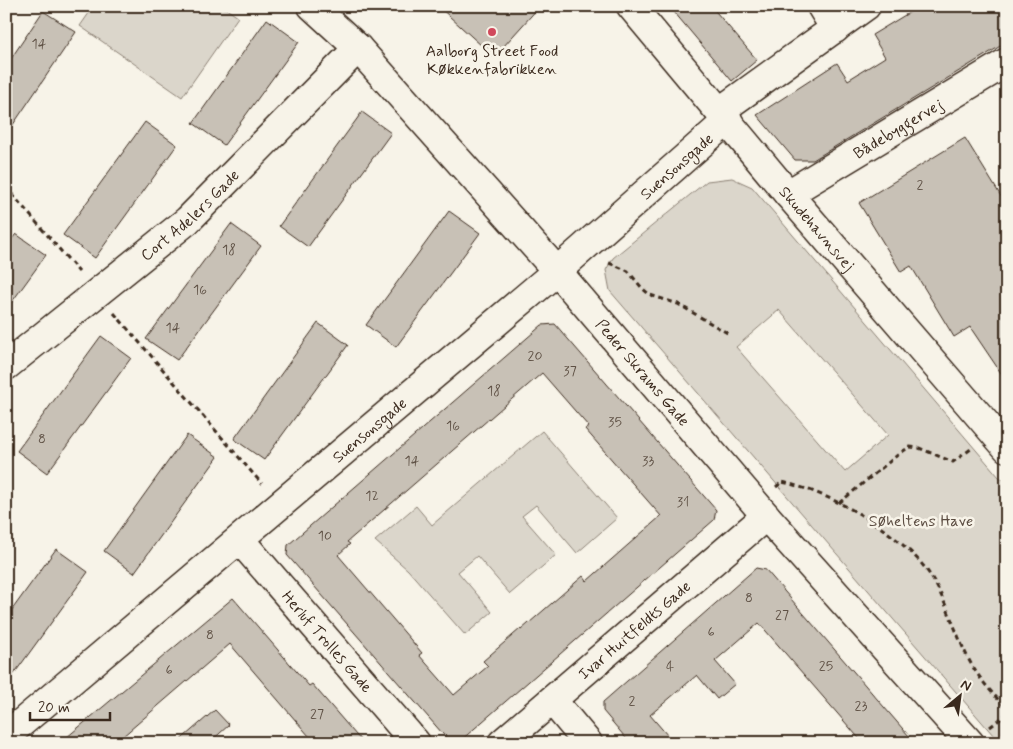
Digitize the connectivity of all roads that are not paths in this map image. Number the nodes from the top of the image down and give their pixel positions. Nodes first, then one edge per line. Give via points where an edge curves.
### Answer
1 (312, 6) edge
2 (631, 6) edge
3 (821, 6) edge
4 (866, 6) edge
5 (835, 29) junction
6 (358, 48) junction
7 (1007, 62) edge
8 (724, 116) junction
9 (788, 194) junction
10 (557, 272) junction
11 (6, 366) edge
12 (999, 440) edge
13 (766, 516) junction
14 (240, 540) junction
15 (552, 700) junction
16 (6, 736) edge
17 (416, 743) edge
18 (502, 743) edge
19 (588, 743) edge
20 (970, 743) edge

1 - 6 street, Peder Skrams Gade
2 - 8 street, Skudehavnsvej
3 - 5 street
4 - 5 street, Suensonsgade
5 - 8 street, Suensonsgade
6 - 10 street, Peder Skrams Gade
6 - 11 street, Cort Adelers Gade via 188,220
7 - 9 street, Bådebyggervej
8 - 9 street, Skudehavnsvej
8 - 10 street, Suensonsgade
9 - 12 street, Skudehavnsvej
10 - 13 street, Peder Skrams Gade
10 - 14 street, Suensonsgade
13 - 15 street, Ivar Huitfeldts Gade
13 - 20 street, Peder Skrams Gade
14 - 16 street, Suensonsgade
14 - 17 street, Herluf Trolles Gade
15 - 18 street, Ivar Huitfeldts Gade
15 - 19 street

